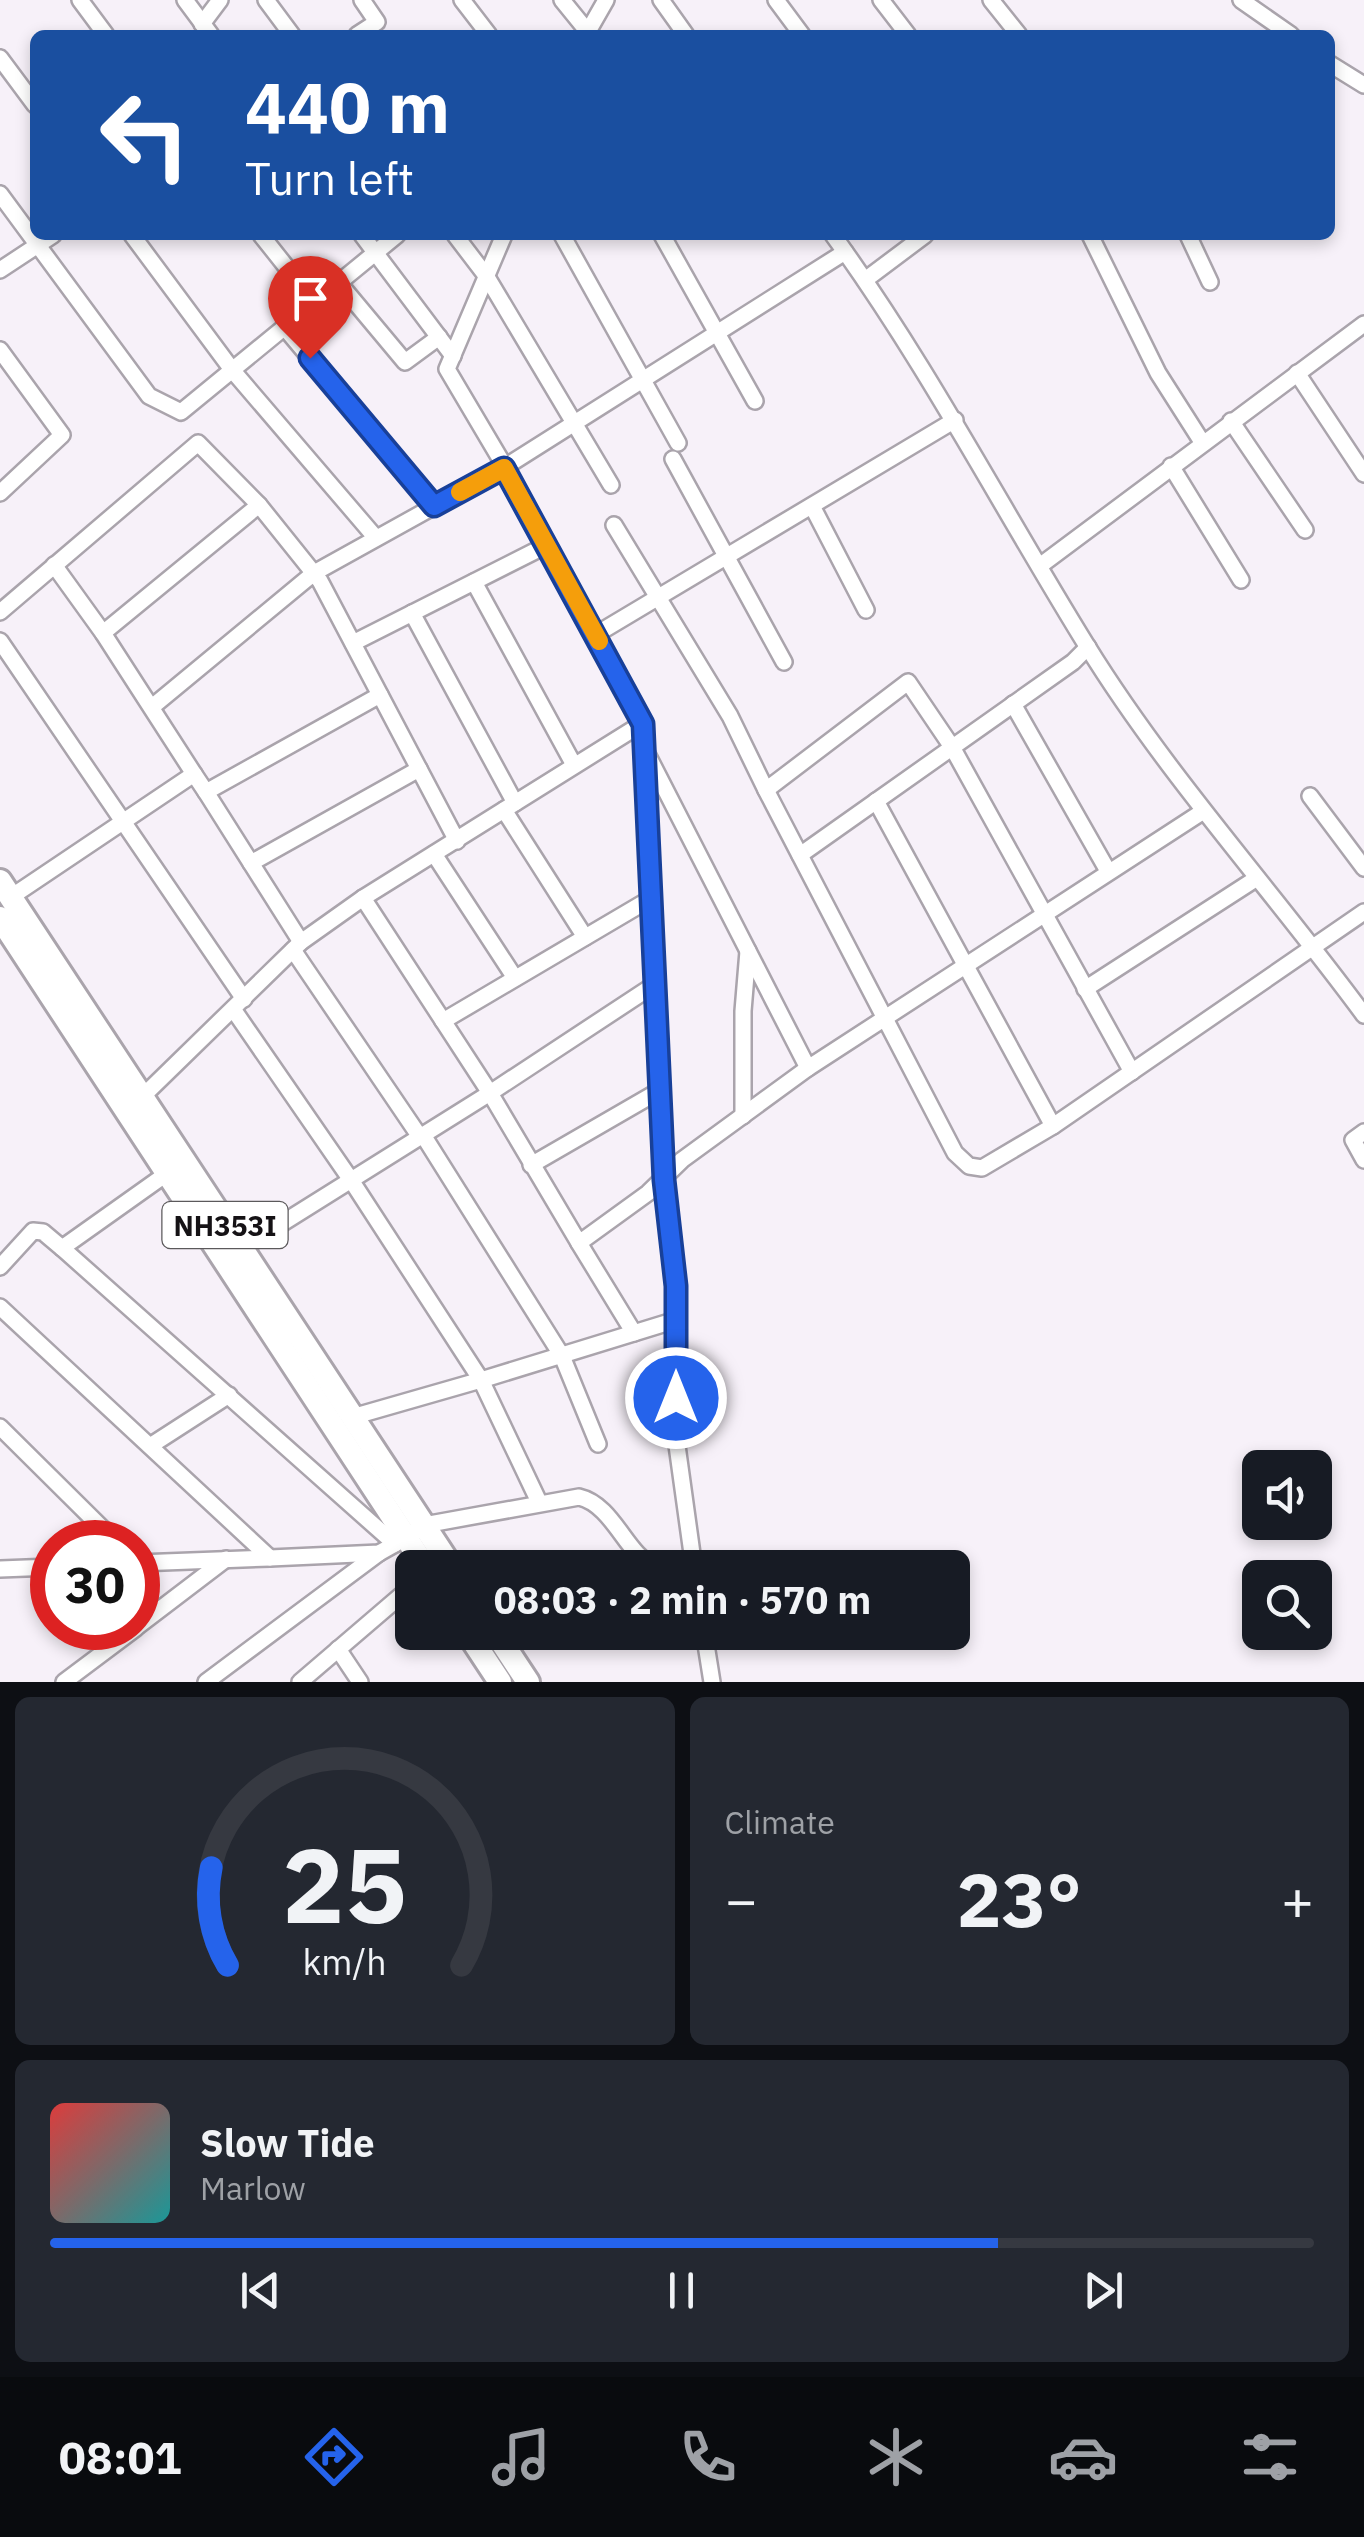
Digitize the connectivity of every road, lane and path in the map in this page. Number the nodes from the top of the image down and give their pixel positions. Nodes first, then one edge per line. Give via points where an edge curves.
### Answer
1 (80, 0) edge
2 (185, 0) edge
3 (220, 0) edge
4 (266, 0) edge
5 (362, 0) edge
6 (462, 0) edge
7 (562, 0) edge
8 (606, 0) edge
9 (661, 0) edge
10 (776, 0) edge
11 (881, 0) edge
12 (991, 0) edge
13 (1242, 0) edge
14 (377, 22) junction
15 (102, 30) edge
16 (207, 30) edge
17 (288, 30) edge
18 (365, 30) edge
19 (386, 30) edge
20 (485, 30) edge
21 (584, 30) edge
22 (589, 30) edge
23 (682, 30) edge
24 (798, 30) edge
25 (904, 30) edge
26 (1015, 30) edge
27 (1284, 30) edge
28 (0, 58) edge
29 (1335, 67) edge
30 (1364, 85) edge
31 (30, 98) edge
32 (0, 194) edge
33 (30, 224) edge
34 (46, 240) edge
35 (136, 240) edge
36 (266, 240) edge
37 (366, 240) edge
38 (391, 240) edge
39 (458, 240) edge
40 (502, 240) edge
41 (565, 240) edge
42 (665, 240) edge
43 (836, 240) edge
44 (918, 240) edge
45 (1092, 240) edge
46 (1190, 240) edge
47 (375, 252) junction
48 (845, 252) junction
49 (0, 270) edge
50 (487, 277) junction
51 (865, 280) junction
52 (1210, 282) dead end
53 (339, 283) junction
54 (315, 303) junction
55 (1363, 326) edge
56 (286, 328) junction
57 (718, 332) junction
58 (439, 337) junction
59 (0, 350) edge
60 (453, 356) junction
61 (234, 370) junction
62 (1297, 373) junction
63 (644, 379) junction
64 (755, 401) dead end
65 (181, 412) junction
66 (955, 420) junction
67 (1231, 421) junction
68 (576, 422) junction
69 (1202, 442) junction
70 (198, 443) junction
71 (1171, 466) junction
72 (504, 468) junction
73 (1364, 474) edge
74 (611, 484) dead end
75 (0, 493) edge
76 (259, 505) junction
77 (434, 506) junction
78 (812, 506) junction
79 (614, 525) dead end
80 (1305, 530) dead end
81 (376, 538) junction
82 (547, 545) junction
83 (727, 558) junction
84 (54, 565) junction
85 (1041, 565) junction
86 (314, 573) junction
87 (1242, 580) dead end
88 (474, 582) junction
89 (656, 599) junction
90 (866, 610) dead end
91 (0, 612) edge
92 (412, 613) junction
93 (104, 634) junction
94 (596, 635) junction
95 (0, 641) edge
96 (352, 643) junction
97 (1088, 647) junction
98 (784, 662) dead end
99 (380, 695) junction
100 (1012, 704) junction
101 (152, 707) junction
102 (643, 724) junction
103 (644, 747) junction
104 (952, 747) junction
105 (574, 764) junction
106 (419, 770) junction
107 (194, 774) junction
108 (766, 790) junction
109 (206, 792) junction
110 (1310, 796) dead end
111 (876, 801) junction
112 (509, 806) junction
113 (1202, 812) junction
114 (124, 821) junction
115 (456, 841) junction
116 (434, 854) junction
117 (800, 854) junction
118 (250, 863) junction
119 (1364, 868) edge
120 (1108, 871) junction
121 (1257, 878) junction
122 (363, 898) junction
123 (650, 898) junction
124 (4, 899) edge
125 (1364, 912) edge
126 (1043, 913) junction
127 (585, 937) junction
128 (297, 946) junction
129 (1314, 947) junction
130 (748, 951) junction
131 (966, 964) junction
132 (515, 978) junction
133 (654, 986) junction
134 (1086, 989) junction
135 (239, 1004) junction
136 (1364, 1015) edge
137 (886, 1017) junction
138 (443, 1021) junction
139 (808, 1068) junction
140 (1132, 1072) junction
141 (659, 1092) junction
142 (490, 1093) junction
143 (134, 1104) junction
144 (742, 1116) junction
145 (1053, 1126) junction
146 (1364, 1132) edge
147 (421, 1136) junction
148 (1364, 1160) edge
149 (531, 1166) junction
150 (169, 1172) junction
151 (351, 1180) junction
152 (664, 1180) junction
153 (580, 1242) junction
154 (62, 1248) junction
155 (241, 1249) junction
156 (0, 1267) edge
157 (0, 1307) edge
158 (676, 1320) junction
159 (634, 1333) junction
160 (562, 1356) junction
161 (480, 1380) junction
162 (229, 1395) junction
163 (352, 1417) junction
164 (0, 1427) edge
165 (598, 1444) dead end
166 (150, 1446) junction
167 (540, 1502) junction
168 (94, 1520) edge
169 (409, 1535) junction
170 (417, 1550) edge
171 (429, 1550) edge
172 (636, 1550) edge
173 (692, 1550) edge
174 (379, 1553) junction
175 (270, 1558) junction
176 (226, 1560) junction
177 (160, 1562) edge
178 (30, 1568) edge
179 (0, 1570) edge
180 (395, 1600) edge
181 (160, 1610) edge
182 (338, 1649) junction
183 (106, 1650) edge
184 (479, 1650) edge
185 (508, 1650) edge
186 (707, 1650) edge
187 (64, 1682) edge
188 (206, 1682) edge
189 (300, 1682) edge
190 (360, 1682) edge
191 (500, 1682) edge
192 (528, 1682) edge
193 (712, 1682) edge

1 - 15 street
2 - 16 street
3 - 16 street
4 - 17 street
5 - 14 street
6 - 20 street
7 - 21 street
8 - 22 street
9 - 23 street
10 - 24 street
11 - 25 street
12 - 26 street
13 - 27 street
14 - 18 street
14 - 19 street
28 - 31 street
29 - 30 street
32 - 33 street
34 - 49 street
34 - 65 street via 149,396
35 - 61 street
36 - 54 street
37 - 47 street
38 - 47 street
39 - 50 street
40 - 50 street
41 - 63 street
42 - 57 street
43 - 48 street
44 - 51 street
45 - 69 street via 1158,373
46 - 52 street
47 - 53 street
47 - 58 street
48 - 51 street
48 - 57 street
50 - 60 street
50 - 68 street
51 - 66 street
53 - 54 street
53 - 58 street via 404,362
54 - 56 street
55 - 62 street
56 - 61 street
56 - 77 street
57 - 63 street
57 - 64 street
58 - 60 street
59 - 75 street via 62,435
60 - 72 street via 447,370
61 - 65 street
61 - 81 street
62 - 67 street
62 - 73 street
63 - 68 street
63 - 83 street
65 - 70 street
66 - 78 street
66 - 85 street
67 - 69 street
67 - 80 street
68 - 72 street
68 - 74 street
69 - 71 street
70 - 76 street
70 - 84 street
71 - 85 street
71 - 87 street
72 - 77 street
72 - 82 street
76 - 86 street
76 - 93 street
77 - 81 street
78 - 83 street
78 - 90 street
79 - 89 street
81 - 86 street
82 - 88 street
82 - 94 street
83 - 89 street
83 - 98 street
84 - 91 street
84 - 93 street
85 - 97 street
86 - 96 street
86 - 101 street
88 - 92 street
88 - 105 street
89 - 94 street
89 - 108 street via 730,716
92 - 96 street
92 - 112 street
93 - 101 street
94 - 102 street
95 - 114 street
96 - 99 street
97 - 100 street
97 - 113 street
99 - 106 street
99 - 109 street
100 - 104 street
100 - 120 street
101 - 107 street
102 - 103 street
102 - 105 street
103 - 123 street
103 - 130 street
104 - 108 street via 908,682
104 - 111 street
104 - 126 street
105 - 112 street
106 - 115 street
106 - 118 street
107 - 109 street
107 - 114 street
108 - 117 street
109 - 118 street
110 - 119 street
111 - 117 street
111 - 131 street
112 - 115 street
112 - 127 street
113 - 120 street
113 - 121 street
114 - 124 street
114 - 135 street
115 - 116 street
116 - 122 street
116 - 132 street
117 - 137 street
118 - 128 street
120 - 126 street
121 - 129 street
121 - 134 street
122 - 128 street
122 - 138 street
123 - 127 street
123 - 133 street
124 - 143 highway, NH353I
125 - 129 street
126 - 131 street
126 - 134 street
127 - 132 street
128 - 135 street
128 - 147 street
129 - 136 street
129 - 140 street
130 - 139 street
130 - 144 street
131 - 137 street
131 - 145 street
132 - 138 street
133 - 141 street
133 - 142 street
134 - 140 street
135 - 143 street
135 - 151 street
137 - 139 street
137 - 145 street via 954,1153 970,1166 982,1168
138 - 142 street
139 - 144 street
140 - 145 street
141 - 149 street
141 - 152 street
142 - 147 street
142 - 149 street
143 - 150 highway, NH353I
143 - 155 highway, NH353I
144 - 152 street
146 - 148 street via 1353,1140
147 - 151 street
147 - 160 street
149 - 153 street
150 - 154 street
150 - 169 highway, NH353I
151 - 155 street
151 - 161 street
152 - 153 street
152 - 158 street
153 - 159 street
154 - 156 street via 37,1230
154 - 162 street
155 - 163 highway, NH353I
157 - 166 street
158 - 159 street
158 - 173 street via 675,1431
159 - 160 street
160 - 161 street
160 - 165 street
161 - 163 street
161 - 167 street
162 - 166 street
162 - 169 street
163 - 169 highway, NH353I
164 - 168 street
166 - 175 street
167 - 169 street
167 - 172 street via 588,1500
169 - 170 highway, NH353I
169 - 171 highway, NH353I
169 - 174 street
174 - 175 street
174 - 188 street
175 - 176 street
176 - 177 street
176 - 181 street
178 - 179 street
180 - 182 street
182 - 189 street
182 - 190 street
183 - 187 street
184 - 191 highway
185 - 192 highway
186 - 193 street

